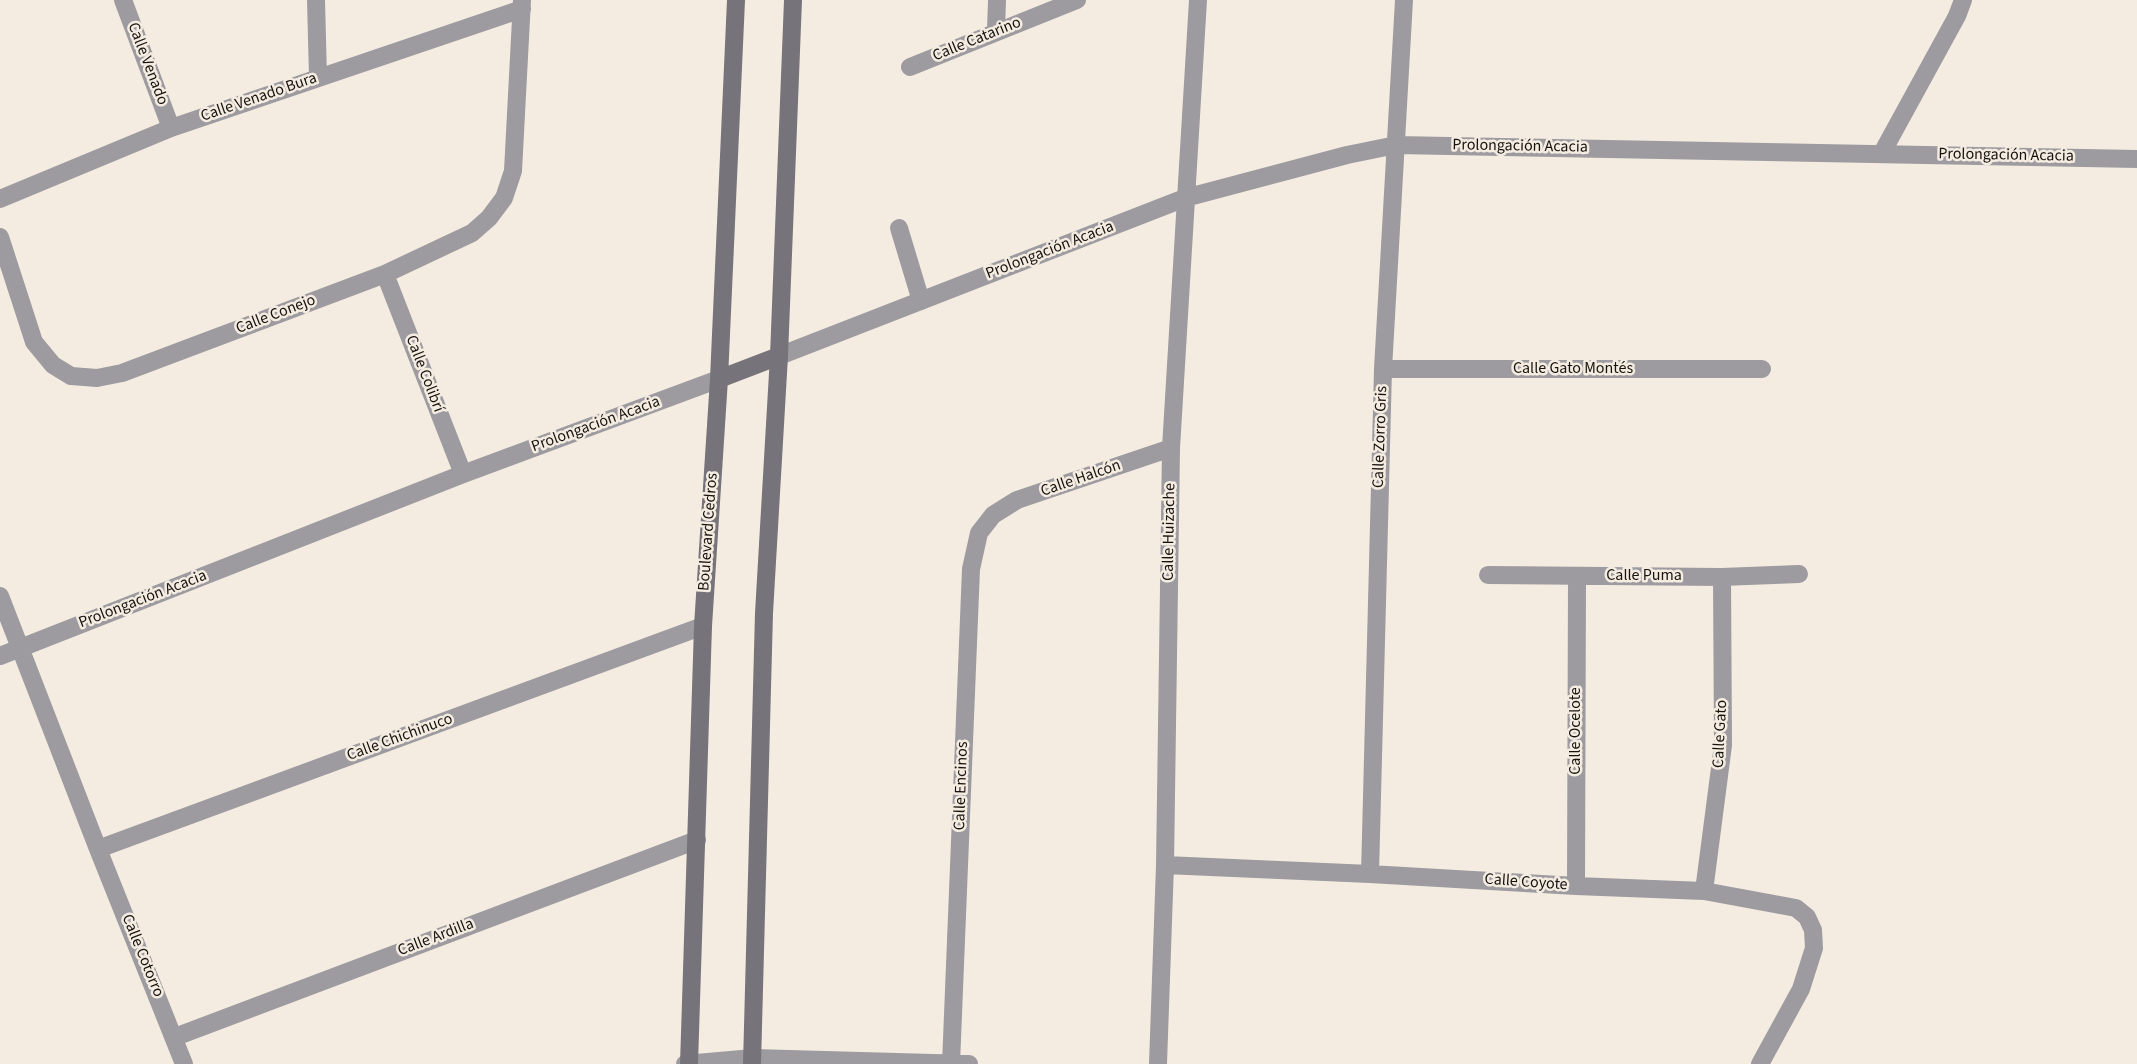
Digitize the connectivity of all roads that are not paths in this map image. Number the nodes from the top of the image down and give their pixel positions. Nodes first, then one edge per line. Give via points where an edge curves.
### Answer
1 (123, 0) edge
2 (316, 0) edge
3 (736, 0) edge
4 (793, 0) edge
5 (998, 0) edge
6 (1077, 0) edge
7 (1198, 0) edge
8 (1404, 0) edge
9 (1963, 0) edge
10 (522, 5) edge
11 (996, 31) junction
12 (910, 67) dead end
13 (318, 77) junction
14 (171, 128) junction
15 (1396, 145) junction
16 (1882, 153) junction
17 (2137, 159) edge
18 (1185, 198) junction
19 (0, 199) edge
20 (898, 228) dead end
21 (0, 237) edge
22 (385, 274) junction
23 (921, 301) junction
24 (779, 356) junction
25 (1383, 369) junction
26 (1762, 369) dead end
27 (720, 379) junction
28 (1171, 448) junction
29 (463, 474) junction
30 (993, 515) joint
31 (1799, 574) dead end
32 (1488, 575) dead end
33 (1577, 576) junction
34 (1722, 577) junction
35 (0, 596) edge
36 (703, 626) junction
37 (21, 648) junction
38 (0, 656) edge
39 (697, 840) junction
40 (98, 849) junction
41 (1165, 865) junction
42 (1370, 874) junction
43 (1576, 886) junction
44 (1704, 891) junction
45 (175, 1037) junction
46 (752, 1061) edge
47 (687, 1063) edge
48 (184, 1064) edge
49 (957, 1064) edge
50 (1158, 1064) edge
51 (1761, 1064) edge

1 - 14 street, Calle Venado
2 - 13 street
3 - 27 street, Boulevard Cedros
4 - 24 street
5 - 11 street
6 - 11 street, Calle Catarino
7 - 18 street, Calle Huizache
8 - 15 street, Calle Zorro Gris
9 - 16 street
10 - 13 street, Calle Venado Bura
10 - 22 street, Calle Conejo via 513,171 504,198 472,233
11 - 12 street, Calle Catarino
13 - 14 street, Calle Venado Bura
14 - 19 street, Calle Venado Bura
15 - 16 street, Prolongación Acacia
15 - 18 street, Prolongación Acacia via 1347,154
15 - 25 street, Calle Zorro Gris
16 - 17 street, Prolongación Acacia
18 - 23 street, Prolongación Acacia
18 - 28 street, Calle Huizache
20 - 23 street
21 - 22 street, Calle Conejo via 34,342 53,365 71,376 97,378 122,373
22 - 29 street, Calle Colibrí
23 - 24 street, Prolongación Acacia
24 - 27 street, Prolongación Acacia
24 - 46 street via 764,613
25 - 26 street, Calle Gato Montés
25 - 42 street, Calle Zorro Gris
27 - 29 street, Prolongación Acacia
27 - 36 street, Boulevard Cedros
28 - 30 street, Calle Halcón via 1017,500
28 - 41 street, Calle Huizache
29 - 37 street, Prolongación Acacia
30 - 49 street, Calle Encinos via 979,533 971,569
31 - 34 street, Calle Puma
32 - 33 street, Calle Puma
33 - 34 street, Calle Puma
33 - 43 street, Calle Ocelote
34 - 44 street, Calle Gato via 1723,745
35 - 37 street, Calle Cotorro
36 - 39 street, Boulevard Cedros
36 - 40 street, Calle Chichinuco
37 - 38 street, Prolongación Acacia
37 - 40 street, Calle Cotorro
39 - 45 street, Calle Ardilla
39 - 47 street, Boulevard Cedros
40 - 45 street, Calle Cotorro
41 - 42 street, Calle Coyote
41 - 50 street, Calle Huizache
42 - 43 street, Calle Coyote
43 - 44 street, Calle Coyote
44 - 51 street, Calle Coyote via 1796,908 1807,917 1813,930 1814,948 1801,989
45 - 48 street, Calle Cotorro
46 - 47 street
46 - 49 street

